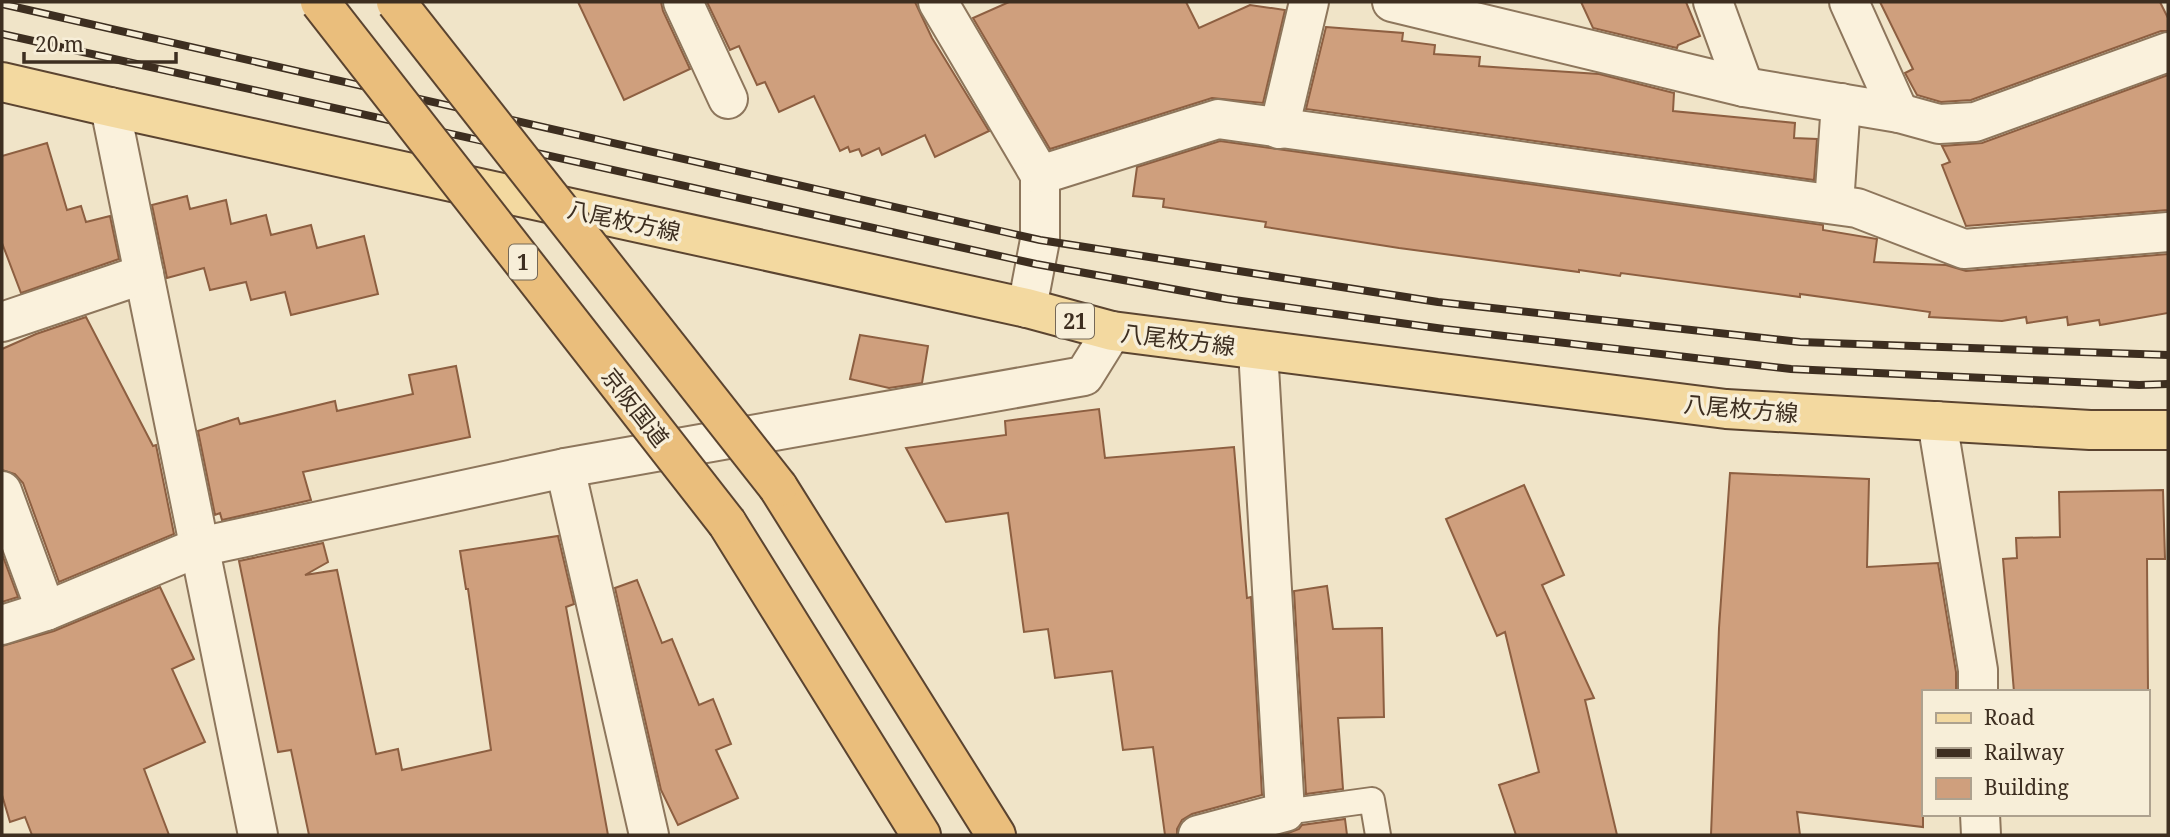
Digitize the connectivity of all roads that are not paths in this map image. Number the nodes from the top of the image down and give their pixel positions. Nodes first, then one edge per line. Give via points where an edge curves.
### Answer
1 (320, 2) edge
2 (396, 2) edge
3 (683, 2) edge
4 (1309, 2) edge
5 (1392, 2) edge
6 (1713, 2) edge
7 (1849, 2) edge
8 (942, 3) edge
9 (1448, 10) edge
10 (2168, 53) edge
11 (2, 82) edge
12 (1744, 87) junction
13 (728, 99) dead end
14 (1842, 103) junction
15 (110, 107) junction
16 (1899, 113) junction
17 (1279, 129) junction
18 (1040, 175) junction
19 (1834, 204) junction
20 (2168, 232) edge
21 (144, 274) junction
22 (1027, 308) junction
23 (2, 322) edge
24 (1112, 331) junction
25 (1258, 350) junction
26 (1937, 421) junction
27 (2168, 430) edge
28 (565, 468) junction
29 (2, 491) edge
30 (199, 547) junction
31 (46, 611) junction
32 (2, 625) edge
33 (1978, 690) edge
34 (1285, 813) junction
35 (1980, 816) edge
36 (258, 835) edge
37 (649, 835) edge
38 (921, 835) edge
39 (996, 835) edge
40 (1198, 835) edge
41 (1378, 835) edge
42 (1980, 835) edge

1 - 38 highway, 京阪国道 / 1, bridge via 727,523
2 - 39 highway, bridge via 778,487
3 - 13 street
4 - 17 street
5 - 9 street
6 - 12 street
7 - 16 street
8 - 18 street
9 - 12 street
10 - 16 street via 1975,122 1939,124
11 - 15 main road, 八尾枚方線 / 21
12 - 14 street
14 - 16 street
14 - 19 street
15 - 21 street
15 - 22 main road, 八尾枚方線 / 21
17 - 18 street via 1218,119
17 - 19 street
18 - 22 street via 1040,240
19 - 20 street via 1857,208 1964,249
21 - 23 street
21 - 30 street
22 - 24 main road, 八尾枚方線 / 21
24 - 25 main road, 八尾枚方線 / 21
24 - 28 street via 1084,376
25 - 26 main road, 八尾枚方線 / 21 via 1726,409
25 - 34 street
26 - 27 main road, 八尾枚方線 / 21
26 - 33 street
28 - 30 street
28 - 37 street
29 - 31 street
30 - 31 street
30 - 36 street
31 - 32 street
34 - 40 street
34 - 41 lane via 1372,800
35 - 42 street

